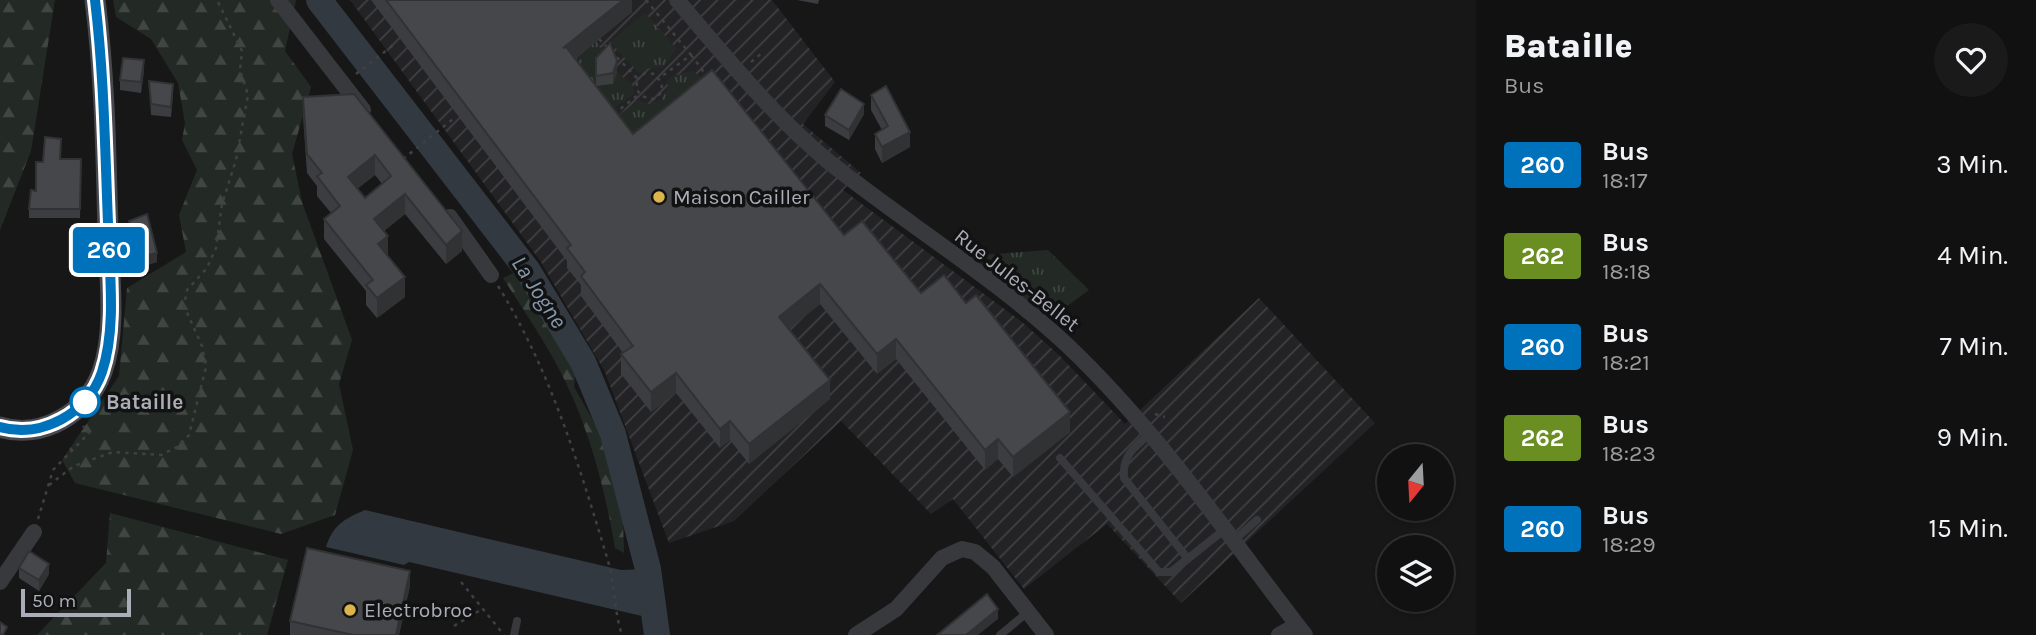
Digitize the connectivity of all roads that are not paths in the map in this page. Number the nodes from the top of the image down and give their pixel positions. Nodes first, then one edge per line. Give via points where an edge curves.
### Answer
1 (94, 0) edge
2 (278, 0) edge
3 (677, 0) edge
4 (377, 127) edge
5 (438, 201) edge
6 (491, 275) road end
7 (0, 427) edge
8 (1150, 434) junction
9 (1060, 458) dead end
10 (1257, 520) dead end
11 (34, 532) road end
12 (1229, 535) junction
13 (1188, 559) junction
14 (0, 582) edge
15 (1028, 612) junction
16 (517, 621) dead end
17 (1301, 630) edge
18 (514, 635) edge
19 (856, 635) edge
20 (1000, 635) edge
21 (1046, 635) edge
22 (1279, 635) edge

1 - 7 main road via 104,96 108,331 101,374 85,402 51,425 32,430
2 - 4 street
3 - 8 street, Rue Jules-Bellet via 760,97 804,139 1044,325
5 - 6 street
8 - 12 street, Rue Jules-Bellet
8 - 13 lane via 1125,459 1124,478
9 - 13 lane via 1156,570 1171,572
10 - 12 lane
11 - 14 street
12 - 13 lane
12 - 17 street, Rue Jules-Bellet
15 - 19 street via 986,559 962,549 942,558 896,609
15 - 20 lane
15 - 21 street
16 - 18 lane
17 - 22 street

